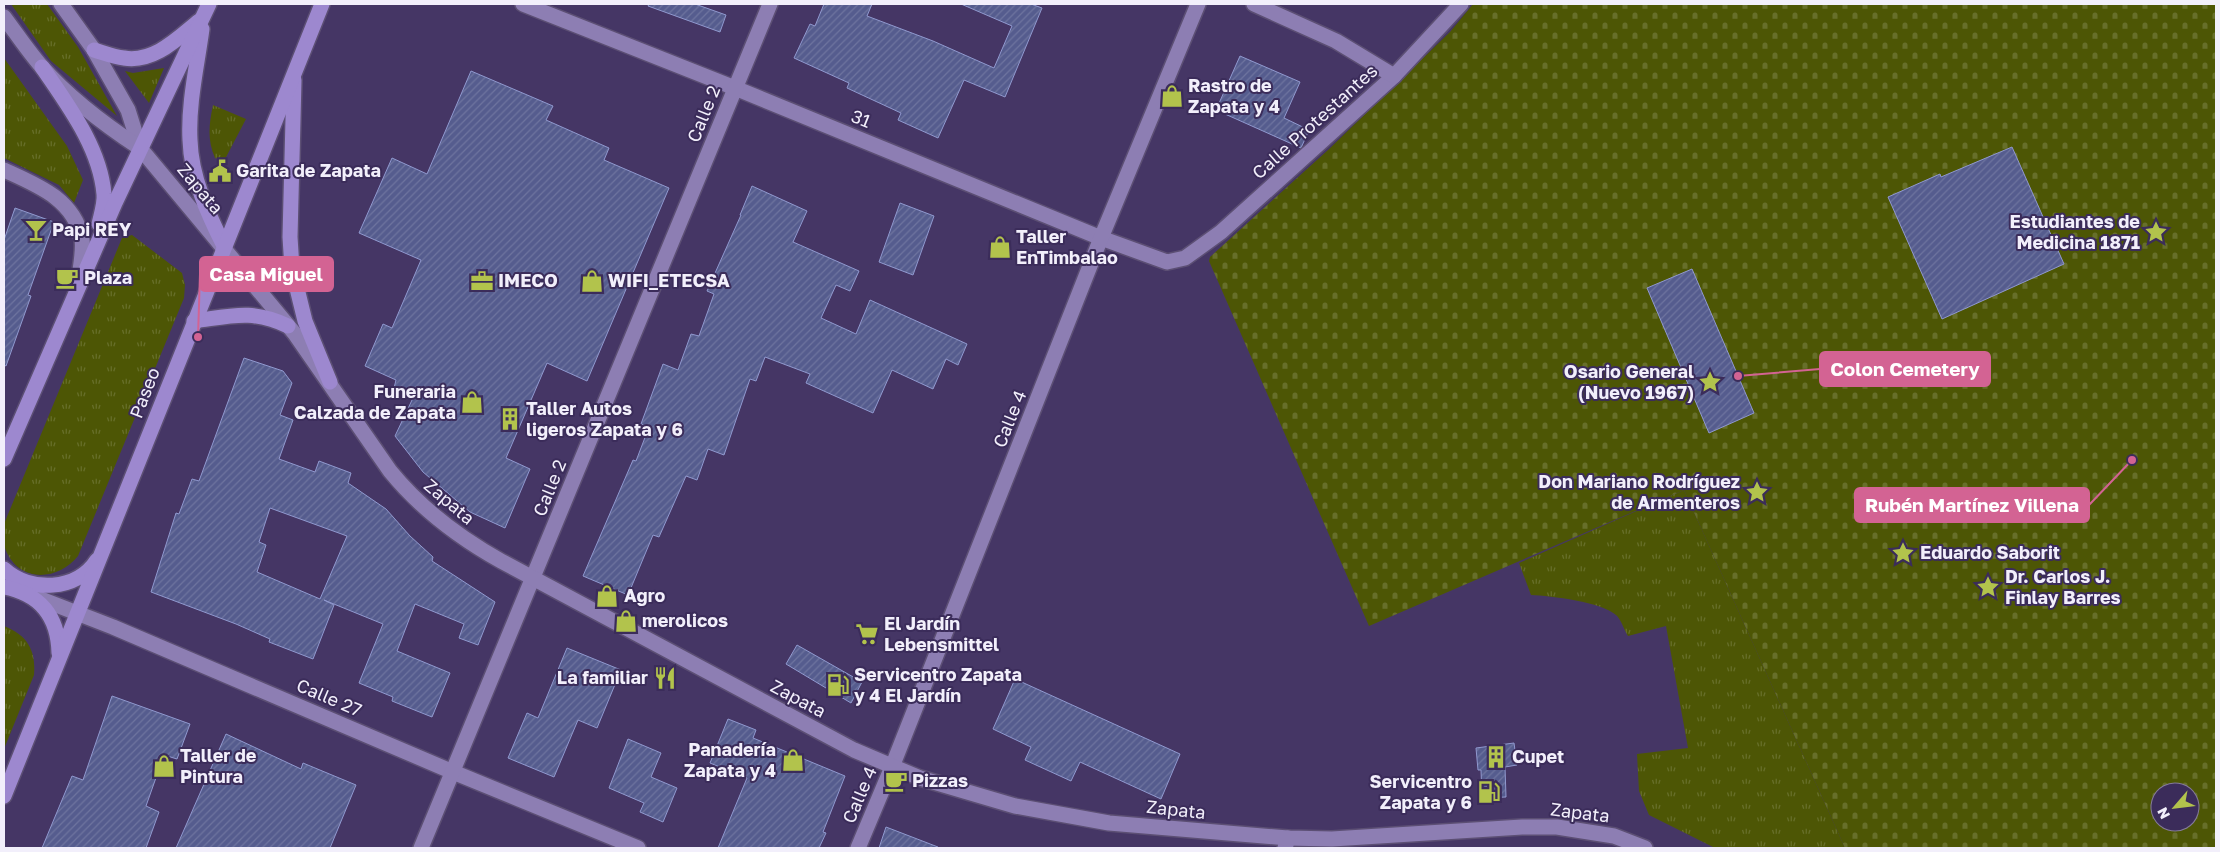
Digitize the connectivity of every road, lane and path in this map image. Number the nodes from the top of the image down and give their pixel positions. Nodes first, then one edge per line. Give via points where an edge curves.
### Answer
1 (61, 4) edge
2 (322, 4) edge
3 (523, 4) edge
4 (770, 4) edge
5 (1198, 4) edge
6 (1254, 4) edge
7 (1461, 4) edge
8 (206, 10) edge
9 (4, 17) edge
10 (94, 50) junction
11 (42, 67) junction
12 (294, 71) junction
13 (1394, 76) junction
14 (735, 88) junction
15 (140, 148) junction
16 (4, 170) edge
17 (1101, 238) junction
18 (224, 246) junction
19 (1185, 258) joint
20 (77, 291) junction
21 (194, 321) junction
22 (288, 326) junction
23 (330, 382) junction
24 (4, 459) edge
25 (106, 547) junction
26 (4, 569) edge
27 (532, 578) junction
28 (9, 587) edge
29 (79, 613) junction
30 (59, 660) junction
31 (892, 767) junction
32 (454, 772) junction
33 (4, 796) edge
34 (1287, 843) edge
35 (421, 848) edge
36 (638, 848) edge
37 (858, 848) edge
38 (1645, 848) edge

1 - 10 street, Zapata
2 - 12 main road, Paseo
3 - 14 street, 31
4 - 14 street, Calle 2
5 - 17 street, Calle 4
6 - 13 street via 1336,41
7 - 13 street, Calle Protestantes
8 - 10 main road via 165,49 138,59
8 - 15 main road
8 - 18 main road via 193,95 191,154 204,201
9 - 11 street, Zapata
10 - 15 street, Zapata via 128,110
11 - 15 street, Zapata via 78,102
11 - 20 main road via 85,136 98,167 104,195 99,224
12 - 18 main road, Paseo
12 - 23 main road via 292,268 305,321
13 - 19 street, Calle Protestantes via 1221,232
14 - 17 street, 31
14 - 27 street, Calle 2
15 - 18 street, Zapata
15 - 20 main road
16 - 20 street via 46,189 72,215 82,240
17 - 19 street, 31 via 1167,262
17 - 31 street, Calle 4
18 - 21 main road, Paseo
18 - 22 street, Zapata
20 - 24 main road
21 - 22 main road via 249,314 272,318
21 - 25 main road, Paseo
22 - 23 street, Zapata
23 - 27 street, Zapata via 390,471 419,503 475,547
25 - 26 main road via 92,567 78,578 60,585 41,586 22,581
25 - 29 main road, Paseo
27 - 31 street, Zapata via 846,746
27 - 32 street, Calle 2
28 - 29 street, Calle 27
28 - 30 main road via 37,600 51,616 59,636
29 - 30 main road, Paseo
29 - 32 street, Calle 27
30 - 33 main road, Paseo
31 - 34 street, Zapata via 1006,804 1078,819
31 - 37 street, Calle 4
32 - 35 street, Calle 2
32 - 36 street, Calle 27
34 - 38 street, Zapata via 1557,827 1614,836

